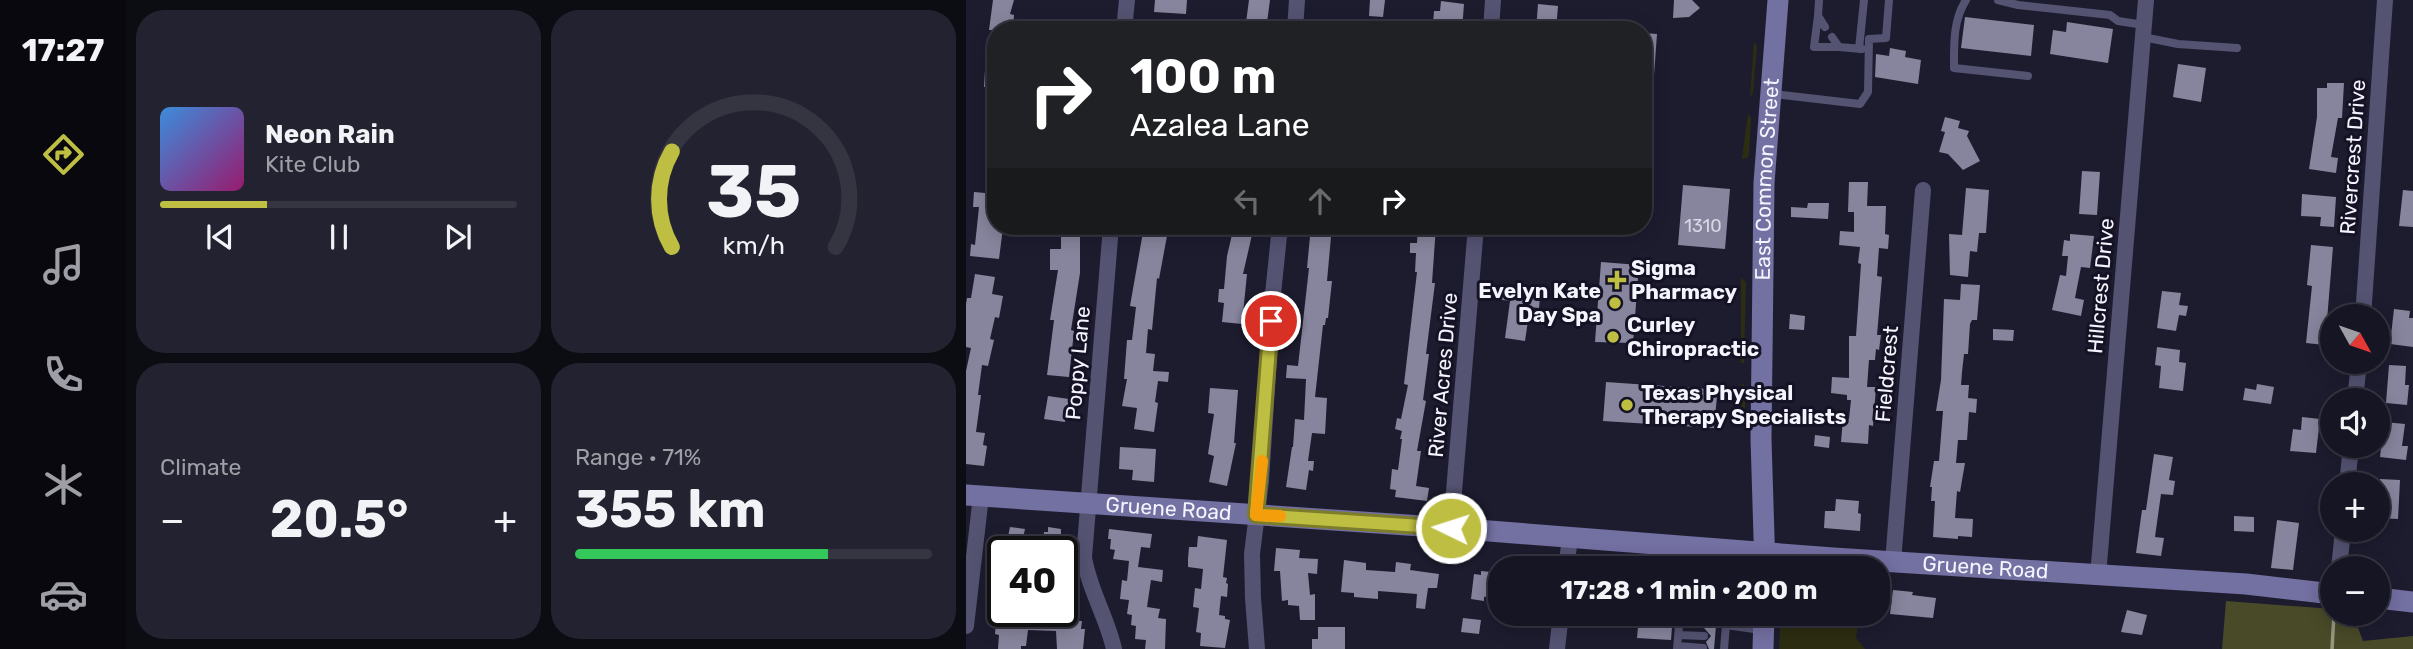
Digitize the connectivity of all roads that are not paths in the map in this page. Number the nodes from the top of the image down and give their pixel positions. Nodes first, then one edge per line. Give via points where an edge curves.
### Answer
1 (1127, 0) edge
2 (1297, 0) edge
3 (1493, 0) edge
4 (1778, 0) edge
5 (1819, 0) edge
6 (1864, 0) edge
7 (1889, 0) edge
8 (1966, 0) edge
9 (1998, 0) edge
10 (2146, 0) edge
11 (2385, 0) edge
12 (2027, 3) edge
13 (1818, 16) junction
14 (1126, 21) edge
15 (1296, 21) edge
16 (1492, 21) edge
17 (1825, 27) dead end
18 (2144, 31) junction
19 (1832, 37) dead end
20 (1839, 47) junction
21 (2236, 48) dead end
22 (1859, 49) junction
23 (1869, 50) junction
24 (2028, 75) dead end
25 (1770, 93) junction
26 (1923, 191) dead end
27 (1110, 235) edge
28 (1279, 235) edge
29 (1475, 235) edge
30 (2363, 304) edge
31 (973, 495) edge
32 (1087, 504) junction
33 (1256, 515) junction
34 (1451, 528) junction
35 (1570, 538) junction
36 (1693, 547) junction
37 (1568, 556) edge
38 (1689, 556) edge
39 (1717, 556) edge
40 (1739, 556) edge
41 (1765, 556) edge
42 (1890, 562) edge
43 (1893, 562) junction
44 (2098, 576) junction
45 (2320, 593) edge
46 (2390, 599) edge
47 (2413, 602) edge
48 (966, 626) edge
49 (1560, 626) edge
50 (1680, 626) edge
51 (1726, 626) edge
52 (1679, 635) junction
53 (1704, 636) dead end
54 (1715, 637) dead end
55 (1725, 638) junction
56 (1262, 644) edge
57 (1678, 648) edge
58 (1703, 648) edge
59 (1714, 648) edge
60 (1114, 649) edge
61 (1557, 649) edge
62 (1723, 649) edge

1 - 14 street
2 - 15 street
3 - 16 street
4 - 25 street, East Common Street
5 - 13 lane
6 - 22 lane
7 - 23 lane via 1886,38 1870,39
8 - 24 lane via 1959,12 1954,68
9 - 12 lane
10 - 18 street, Hillcrest Drive
11 - 30 street, Rivercrest Drive
12 - 18 lane via 2110,15
13 - 17 lane
13 - 20 lane via 1814,47
18 - 21 lane via 2178,44
18 - 44 street, Hillcrest Drive
19 - 20 lane
20 - 22 lane
22 - 23 lane
23 - 25 lane via 1868,92 1860,104
25 - 41 street, East Common Street via 1761,401
26 - 43 street, Fieldcrest
27 - 32 street, Poppy Lane
28 - 33 street
29 - 34 street, River Acres Drive
31 - 32 street, Gruene Road
31 - 48 street
32 - 33 street, Gruene Road
32 - 60 street, Poppy Lane via 1086,566
33 - 34 street, Gruene Road
33 - 56 street via 1252,575
34 - 35 street, Gruene Road
35 - 36 street, Gruene Road
35 - 37 street
36 - 38 lane
36 - 39 street
36 - 40 street, Gruene Road
42 - 43 street, Gruene Road
43 - 44 street, Gruene Road
44 - 45 street, Gruene Road
46 - 47 street
49 - 61 street
50 - 52 lane
51 - 55 lane
52 - 53 lane
52 - 57 lane
54 - 55 lane
55 - 62 lane
57 - 58 lane
59 - 62 lane

